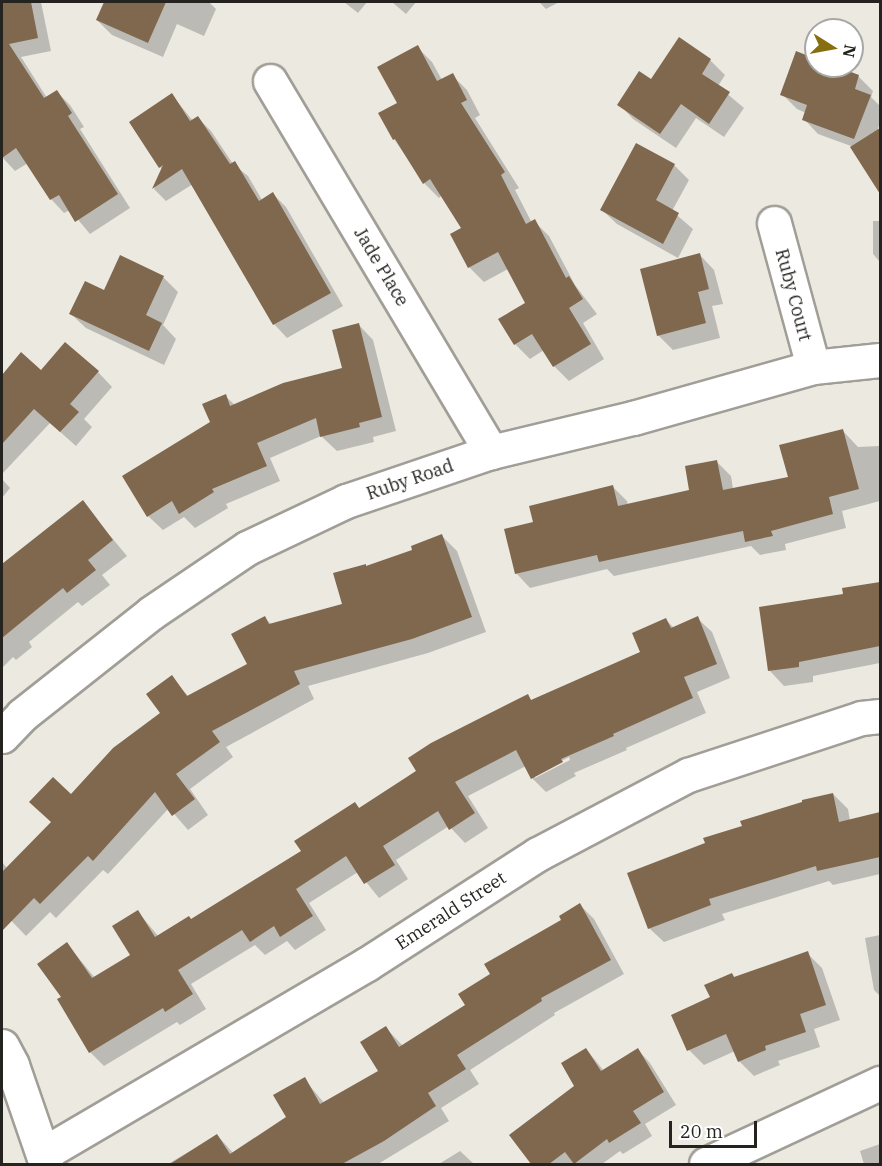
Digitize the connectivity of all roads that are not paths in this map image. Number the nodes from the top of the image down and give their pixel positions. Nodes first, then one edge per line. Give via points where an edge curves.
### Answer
1 (270, 81) dead end
2 (774, 223) dead end
3 (880, 360) edge
4 (813, 367) junction
5 (492, 452) junction
6 (880, 716) edge
7 (2, 736) edge
8 (2, 1046) edge
9 (880, 1083) edge
10 (45, 1159) edge
11 (706, 1164) edge

1 - 5 street, Jade Place
2 - 4 street, Ruby Court
3 - 4 street, Ruby Road
4 - 5 street, Ruby Road via 633,418
5 - 7 street, Ruby Road via 346,501 247,548 151,613 22,715
6 - 10 street, Emerald Street via 861,718 688,775 538,854 368,964
8 - 10 street
9 - 11 street

